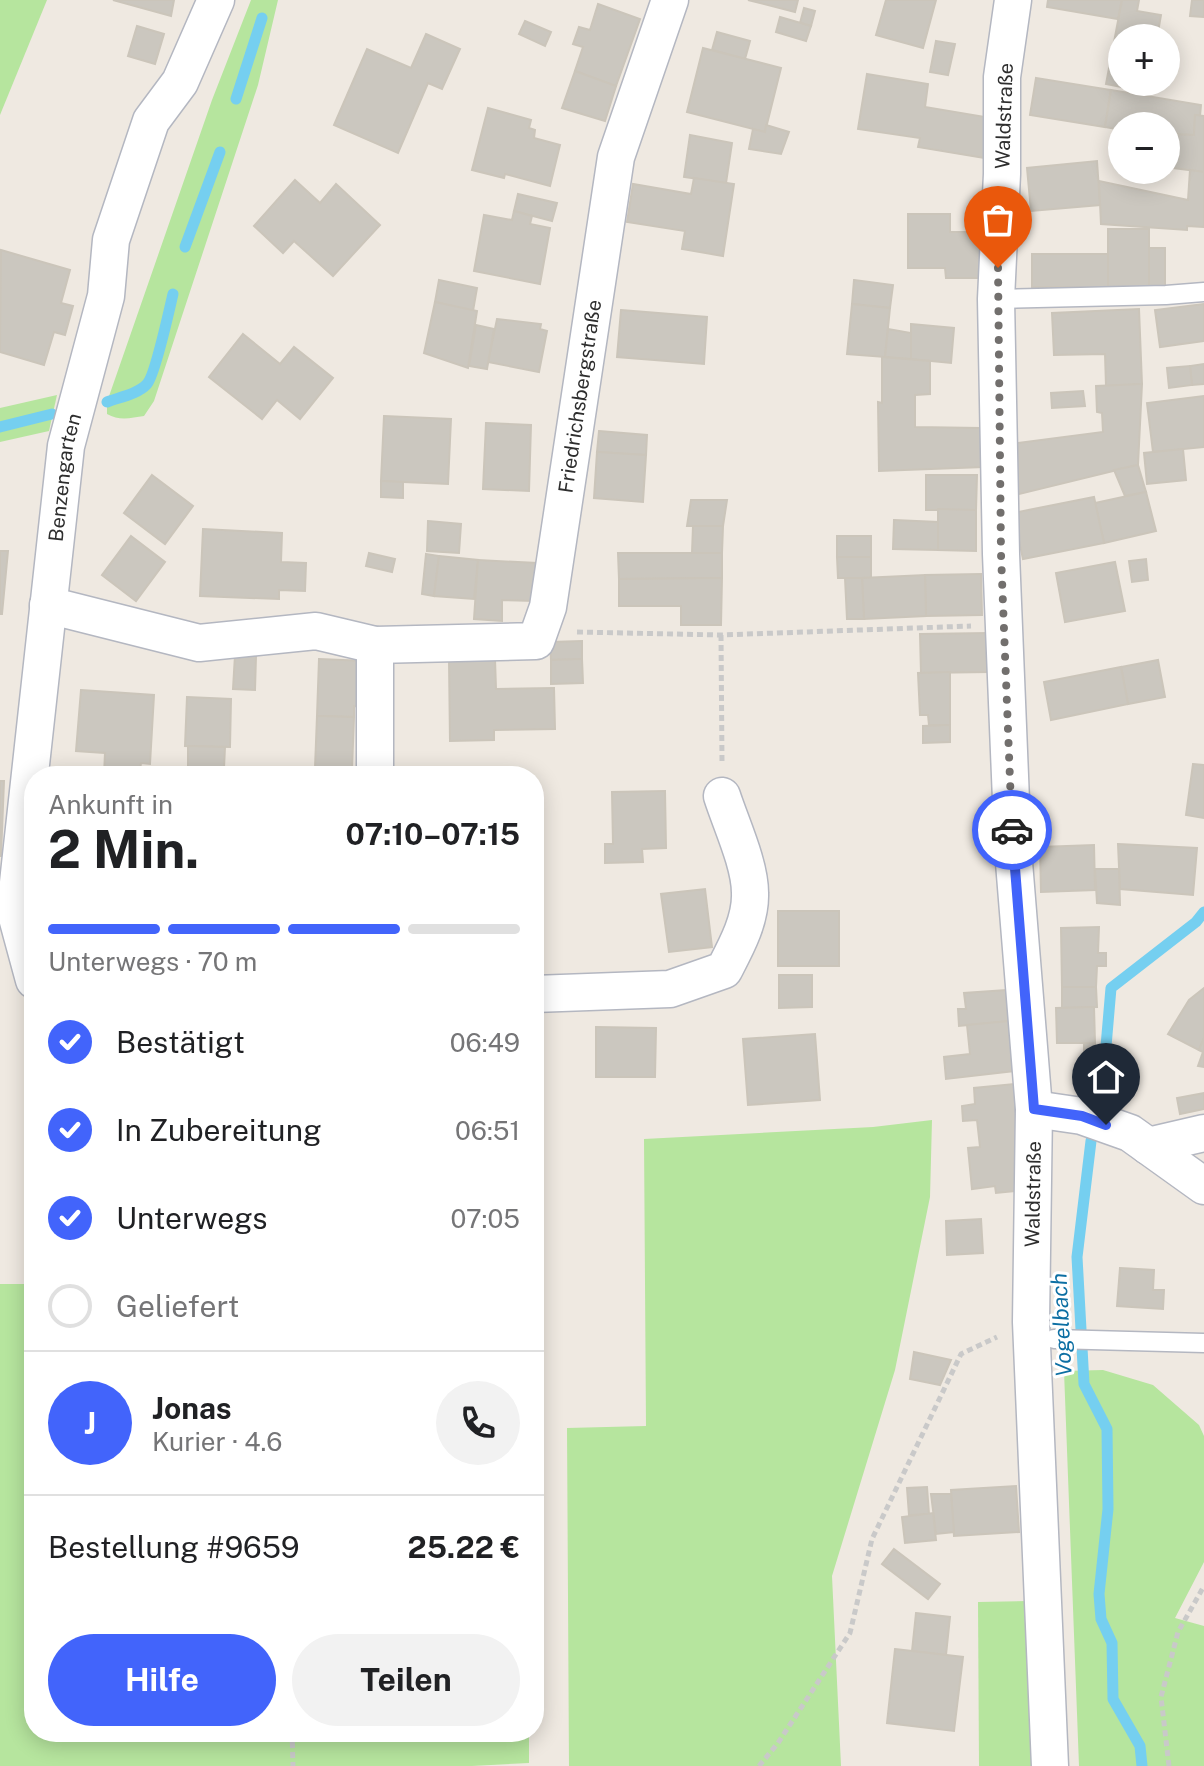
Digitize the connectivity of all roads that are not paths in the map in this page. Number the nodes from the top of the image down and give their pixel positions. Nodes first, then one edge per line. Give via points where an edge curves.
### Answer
1 (216, 0) edge
2 (670, 0) edge
3 (1013, 0) edge
4 (1204, 292) edge
5 (996, 299) junction
6 (48, 605) junction
7 (375, 645) junction
8 (31, 766) edge
9 (375, 766) edge
10 (722, 796) road end
11 (24, 827) edge
12 (24, 943) edge
13 (544, 994) edge
14 (1034, 1109) junction
15 (1204, 1133) edge
16 (1139, 1139) junction
17 (1204, 1186) edge
18 (1060, 1339) dead end
19 (1204, 1343) edge
20 (1050, 1766) edge

1 - 6 street, Benzengarten via 180,82 151,121 111,240 106,296 66,446
2 - 7 street, Friedrichsbergstraße via 616,157 548,607 536,641
3 - 5 street, Waldstraße via 1002,77
4 - 5 lane
5 - 14 street, Waldstraße via 1013,850
6 - 7 street via 199,643 316,631
6 - 8 street, Benzengarten
7 - 9 street
10 - 13 street via 750,894 741,937 724,970 670,989
11 - 12 street, Benzengarten via 15,910
14 - 16 street via 1082,1116
14 - 20 street, Waldstraße via 1031,1322
15 - 16 street
16 - 17 street
18 - 19 lane

